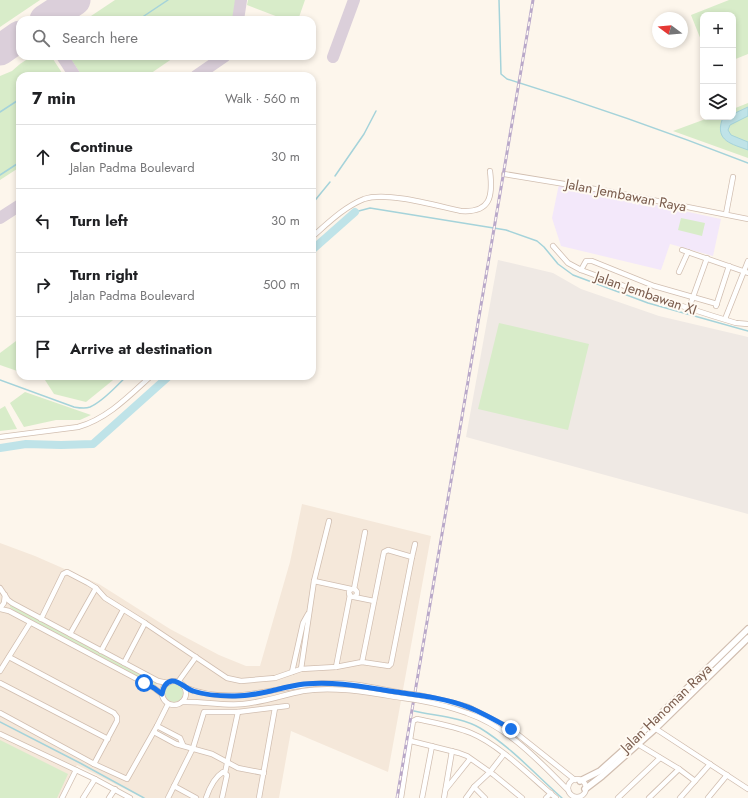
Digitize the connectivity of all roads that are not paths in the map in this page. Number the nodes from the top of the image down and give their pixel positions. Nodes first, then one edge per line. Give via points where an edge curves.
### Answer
1 (490, 171) dead end
2 (504, 174) dead end
3 (733, 177) dead end
4 (726, 214) junction
5 (748, 219) edge
6 (316, 234) edge
7 (553, 246) dead end
8 (682, 250) dead end
9 (688, 252) junction
10 (707, 258) junction
11 (748, 261) edge
12 (729, 266) junction
13 (581, 270) junction
14 (679, 272) dead end
15 (746, 272) edge
16 (692, 297) junction
17 (689, 308) junction
18 (725, 319) junction
19 (748, 324) edge
20 (147, 380) edge
21 (0, 437) edge
22 (329, 521) dead end
23 (366, 532) dead end
24 (415, 544) dead end
25 (412, 556) junction
26 (314, 580) junction
27 (0, 588) edge
28 (96, 588) junction
29 (353, 589) junction
30 (5, 595) junction
31 (352, 596) junction
32 (374, 601) junction
33 (0, 608) edge
34 (123, 610) junction
35 (309, 613) junction
36 (40, 619) junction
37 (30, 622) junction
38 (145, 623) junction
39 (748, 629) edge
40 (70, 634) junction
41 (748, 638) edge
42 (101, 651) junction
43 (9, 657) junction
44 (196, 657) junction
45 (362, 662) junction
46 (124, 664) junction
47 (336, 667) junction
48 (301, 669) junction
49 (0, 671) edge
50 (292, 672) junction
51 (178, 682) junction
52 (0, 683) edge
53 (168, 683) junction
54 (184, 687) junction
55 (162, 694) junction
56 (403, 696) junction
57 (417, 697) junction
58 (182, 702) junction
59 (168, 704) junction
60 (287, 706) dead end
61 (275, 708) junction
62 (238, 712) junction
63 (0, 713) edge
64 (650, 724) junction
65 (157, 726) junction
66 (656, 728) junction
67 (154, 732) junction
68 (0, 734) edge
69 (172, 734) junction
70 (108, 739) junction
71 (170, 740) junction
72 (411, 741) junction
73 (635, 743) junction
74 (183, 745) junction
75 (432, 746) junction
76 (193, 748) junction
77 (452, 751) junction
78 (504, 754) junction
79 (470, 758) junction
80 (660, 758) junction
81 (227, 763) junction
82 (94, 764) junction
83 (554, 764) junction
84 (710, 764) junction
85 (679, 769) junction
86 (76, 770) junction
87 (549, 770) junction
88 (224, 772) junction
89 (490, 772) junction
90 (264, 773) junction
91 (727, 775) junction
92 (95, 779) junction
93 (578, 780) junction
94 (695, 781) junction
95 (174, 786) junction
96 (474, 787) junction
97 (115, 789) junction
98 (585, 789) junction
99 (748, 789) edge
100 (445, 790) junction
101 (568, 790) junction
102 (623, 793) junction
103 (551, 794) junction
104 (575, 797) edge
105 (581, 797) edge
106 (62, 798) edge
107 (83, 798) edge
108 (109, 798) edge
109 (130, 798) edge
110 (168, 798) edge
111 (196, 798) edge
112 (206, 798) edge
113 (222, 798) edge
114 (260, 798) edge
115 (401, 798) edge
116 (422, 798) edge
117 (444, 798) edge
118 (466, 798) edge
119 (485, 798) edge
120 (522, 798) edge
121 (546, 798) edge
122 (556, 798) edge
123 (618, 798) edge
124 (628, 798) edge
125 (649, 798) edge
126 (680, 798) edge
127 (708, 798) edge

1 - 6 street via 490,198 484,208 461,211 403,199 370,198 350,206
2 - 4 street, Jalan Jembawan Raya via 578,185
3 - 4 street
4 - 5 street, Jalan Jembawan Raya
7 - 13 street, Jalan Jembawan XI via 568,262
8 - 9 street
9 - 10 street
9 - 14 street
10 - 12 street
10 - 16 street
11 - 15 street
12 - 15 street
12 - 16 street via 716,305
13 - 16 street via 586,261 592,261 654,286
13 - 17 street, Jalan Jembawan XI
15 - 18 street
16 - 17 street
17 - 18 street, Jalan Jembawan XI
18 - 19 street, Jalan Jembawan XI
20 - 21 street via 126,399 88,424
22 - 26 street
23 - 29 street
24 - 25 street
25 - 32 street via 386,550
25 - 45 street via 391,664 389,666
26 - 29 street
26 - 35 street
27 - 30 street
28 - 34 street
28 - 36 street via 65,572
28 - 40 street
29 - 31 street via 349,592
29 - 31 street via 358,592
30 - 33 street
30 - 36 street via 12,603
31 - 32 street
31 - 47 street
32 - 45 street
33 - 37 street
34 - 38 street
34 - 42 street
35 - 48 street
35 - 50 street via 303,623
36 - 40 street
37 - 43 street
37 - 55 street
38 - 44 street
38 - 46 street
39 - 64 street, Jalan Hanoman Raya
40 - 42 street
41 - 66 street, Jalan Hanoman Raya
42 - 46 street
43 - 49 street
43 - 70 street via 114,713 117,720
44 - 50 street via 233,680 275,678
44 - 51 street
45 - 47 street
46 - 53 street via 158,681
47 - 48 street
48 - 50 street
51 - 53 street
51 - 54 street
52 - 70 street
53 - 55 street via 164,686
54 - 56 street via 195,692 246,696 302,685 329,683 350,684
54 - 58 street via 186,695
55 - 59 street
56 - 57 street, bridge
56 - 58 street via 327,690 302,692 243,704
57 - 83 street via 468,707 511,729
57 - 87 street via 488,722 506,733
58 - 59 street via 176,705
59 - 65 street
60 - 61 street
61 - 62 street
61 - 90 street
62 - 76 street via 203,713
62 - 81 street
63 - 82 street
64 - 66 street
64 - 73 street, Jalan Hanoman Raya
65 - 67 street
65 - 69 street
66 - 73 street, Jalan Hanoman Raya
66 - 84 street
67 - 71 street
67 - 82 street via 128,778 124,779
68 - 86 street
69 - 71 street
69 - 74 street via 180,738
70 - 82 street
71 - 74 street
72 - 75 street
72 - 78 street via 413,721 417,719 471,733
72 - 115 street
73 - 80 street
73 - 93 street, Jalan Hanoman Raya via 600,771
73 - 98 street, Jalan Hanoman Raya
74 - 76 street
75 - 77 street
75 - 116 street
76 - 81 street via 212,754
76 - 95 street
77 - 79 street
77 - 100 street
78 - 89 street
78 - 103 street
79 - 89 street
79 - 100 street
80 - 85 street
80 - 102 street
81 - 88 street
81 - 90 street
83 - 87 street
83 - 93 street
84 - 91 street
84 - 94 street
85 - 94 street
85 - 125 street
86 - 92 street
86 - 106 street
87 - 101 street
88 - 112 street via 211,787
88 - 113 street via 227,775
89 - 96 street
89 - 120 street
90 - 114 street
91 - 99 street
91 - 127 street
92 - 97 street
92 - 107 street
93 - 98 street via 584,784
93 - 101 street via 570,783
94 - 126 street
95 - 110 street
95 - 111 street
96 - 118 street
96 - 119 street
97 - 108 street
97 - 109 street
98 - 105 street
100 - 117 street
101 - 104 street
102 - 123 street
102 - 124 street
103 - 121 street
103 - 122 street
104 - 105 street

